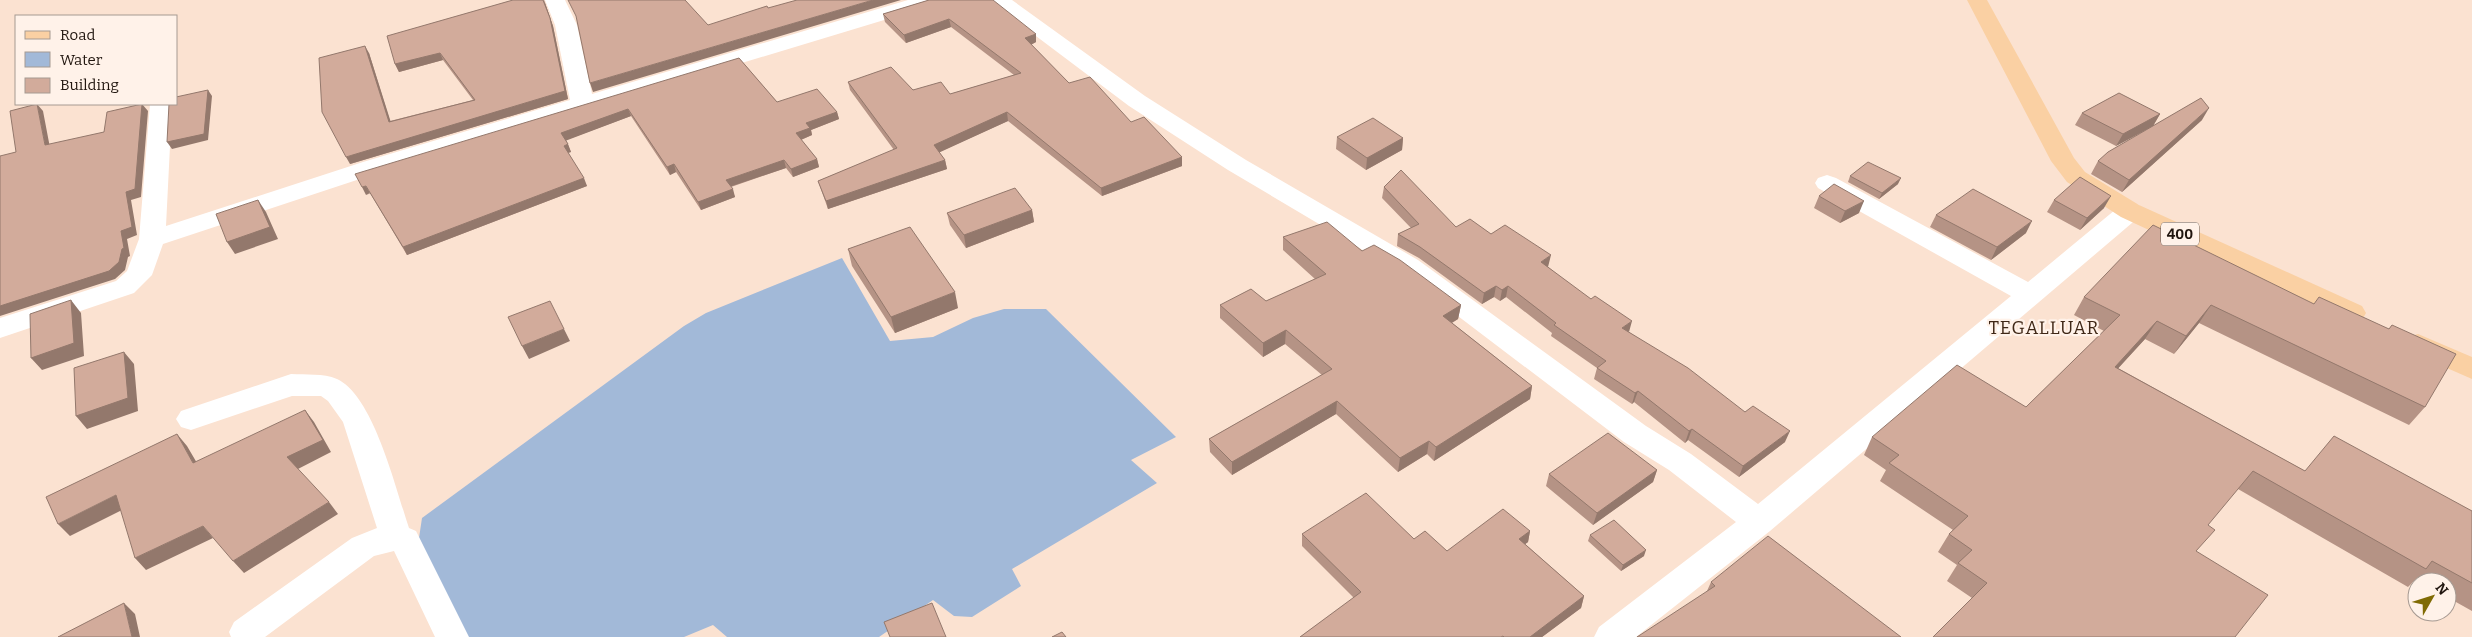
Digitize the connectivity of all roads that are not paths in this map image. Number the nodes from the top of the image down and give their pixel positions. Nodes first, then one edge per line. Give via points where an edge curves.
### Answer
1 (555, 0) edge
2 (930, 0) edge
3 (998, 0) edge
4 (1977, 0) edge
5 (582, 104) junction
6 (160, 106) dead end
7 (1827, 183) dead end
8 (2130, 211) junction
9 (152, 239) junction
10 (2031, 295) junction
11 (2373, 323) edge
12 (0, 328) edge
13 (2400, 336) edge
14 (2472, 369) edge
15 (191, 420) dead end
16 (1758, 522) junction
17 (396, 536) junction
18 (246, 632) dead end
19 (452, 637) edge
20 (1611, 637) edge

1 - 5 street via 566,25
2 - 5 street
3 - 16 street via 1137,101 1237,165 1409,266
4 - 8 main road, 400 via 2063,161 2076,177
5 - 9 street
6 - 9 street
7 - 10 street
8 - 10 street
8 - 11 main road, 400
9 - 12 street via 139,275 125,287
10 - 16 street
13 - 14 main road
15 - 17 street via 291,385 326,386 338,393 356,419
16 - 20 street
17 - 18 street via 381,538 363,548
17 - 19 street via 406,540

